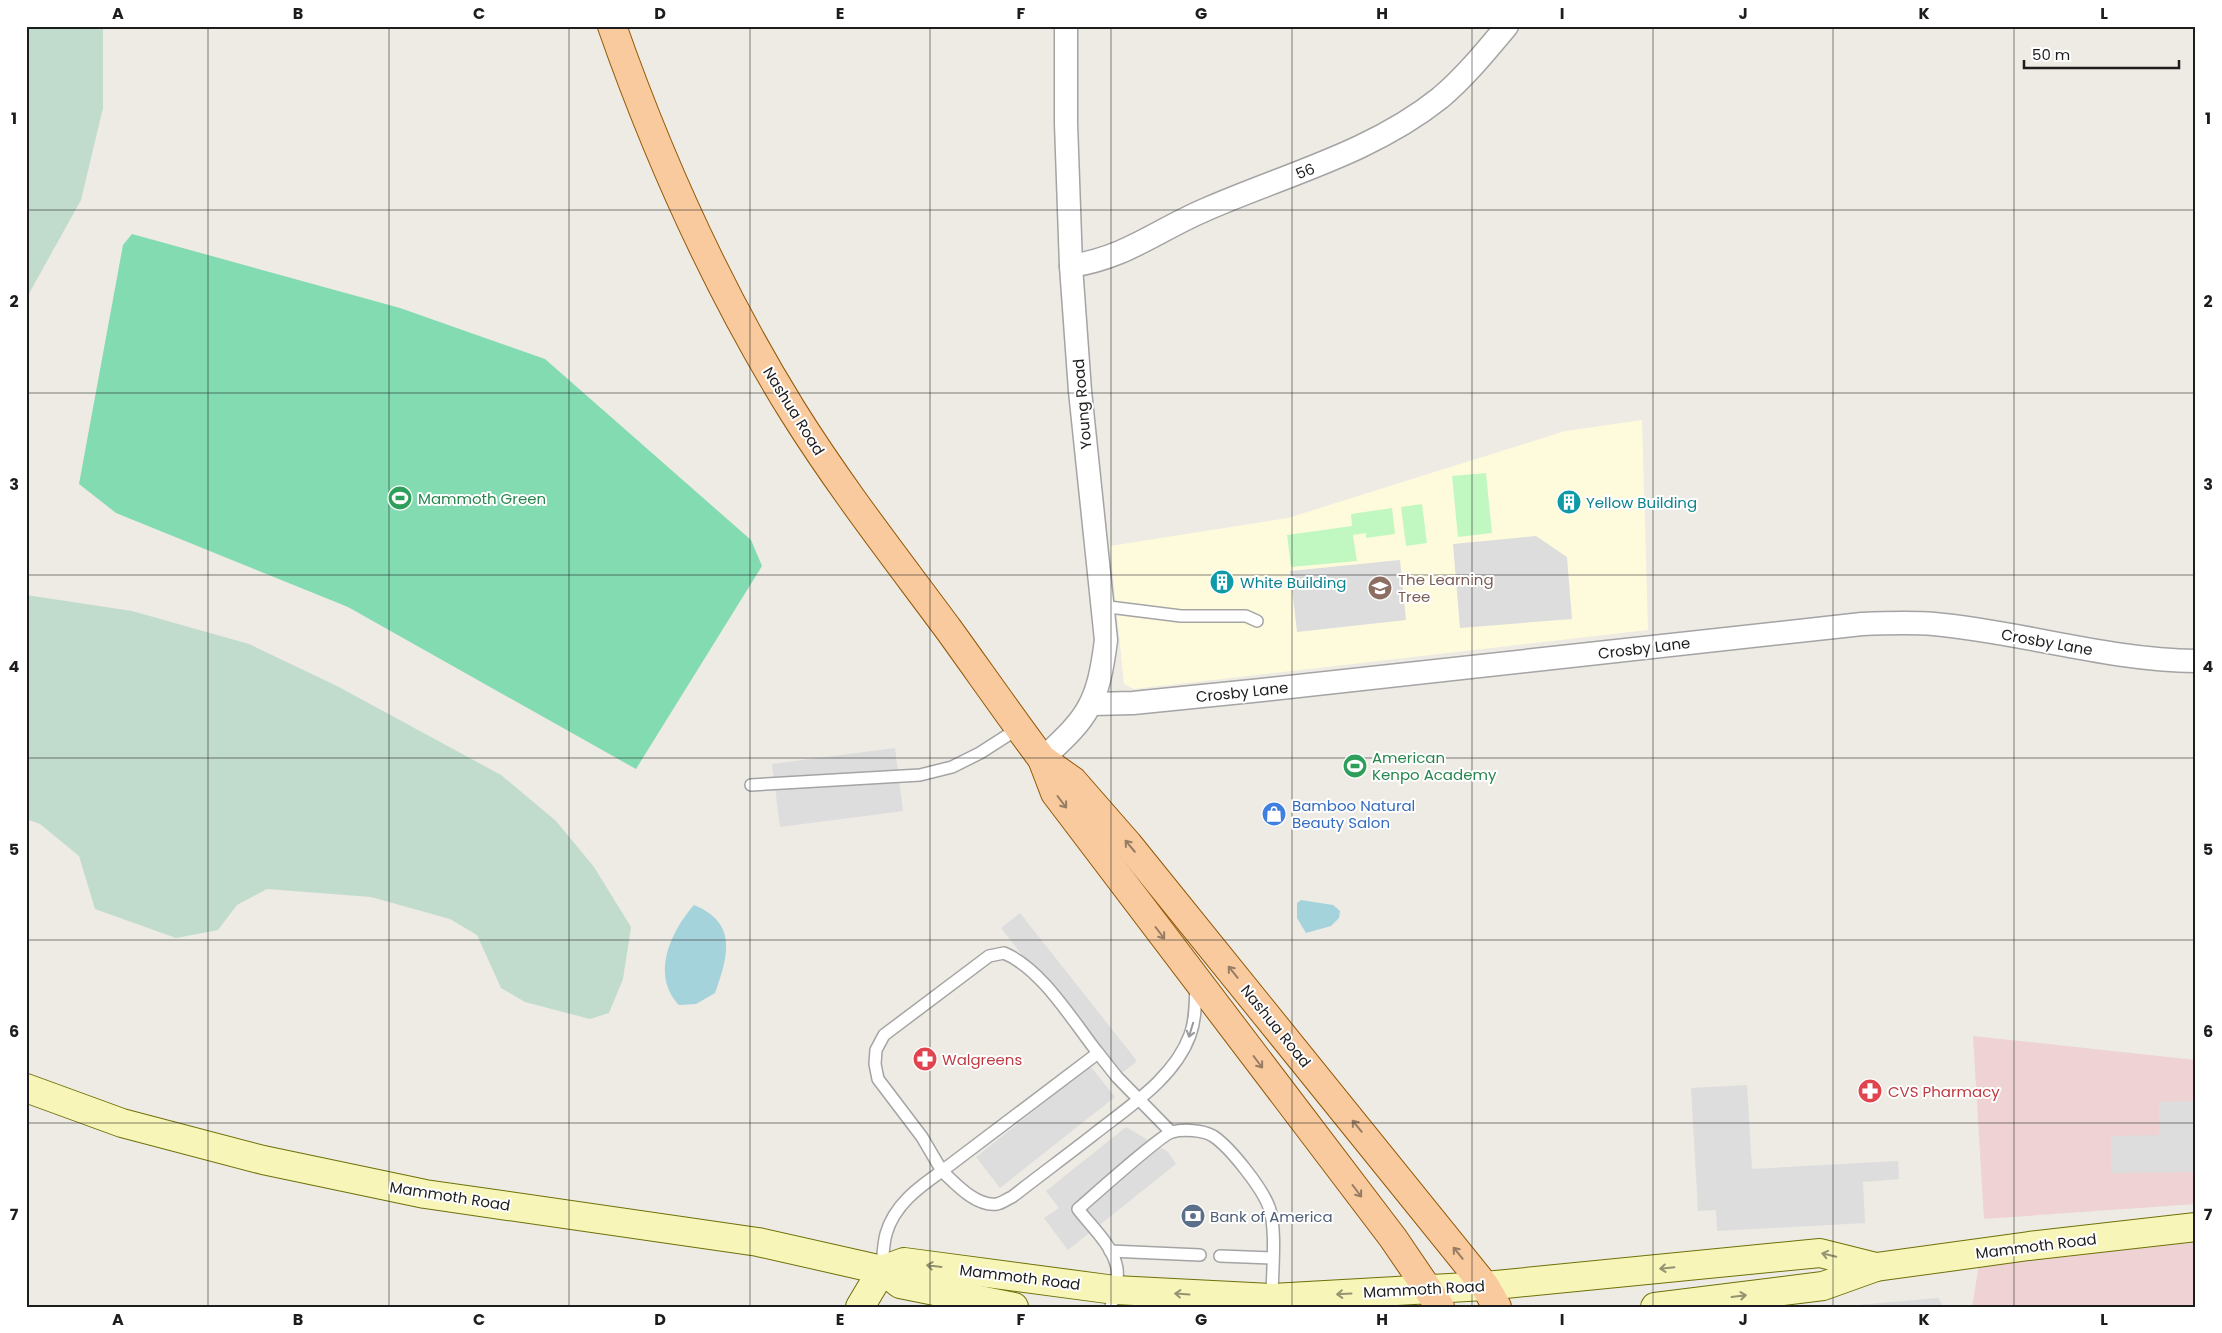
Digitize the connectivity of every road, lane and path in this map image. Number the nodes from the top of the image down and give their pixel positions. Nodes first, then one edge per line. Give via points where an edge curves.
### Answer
1 (612, 26) edge
2 (1066, 26) edge
3 (1507, 26) edge
4 (1071, 266) junction
5 (1101, 606) junction
6 (1257, 621) dead end
7 (2196, 661) edge
8 (1092, 704) junction
9 (1019, 728) junction
10 (1042, 759) junction
11 (751, 785) dead end
12 (1196, 982) junction
13 (1098, 1053) junction
14 (26, 1088) edge
15 (1140, 1099) junction
16 (1170, 1132) junction
17 (942, 1171) junction
18 (2196, 1227) edge
19 (1110, 1251) junction
20 (1200, 1255) dead end
21 (1220, 1256) dead end
22 (1272, 1258) junction
23 (1876, 1267) junction
24 (882, 1270) junction
25 (1491, 1296) edge
26 (1113, 1298) edge
27 (1272, 1298) junction
28 (1434, 1298) edge
29 (860, 1307) edge
30 (1014, 1307) edge
31 (1655, 1307) edge

1 - 9 main road, Nashua Road via 701,244 755,348 846,492
2 - 4 street, Young Road
3 - 4 street, 56 via 1475,65 1402,125 1338,158 1206,209 1121,254
4 - 5 street, Young Road
5 - 6 lane via 1181,616 1246,616
5 - 8 street, Young Road via 1106,640 1102,675
7 - 8 street, Crosby Lane via 2115,654 1935,624 1862,624 1329,683 1133,703
8 - 10 street, Young Road via 1065,738
9 - 10 main road, Nashua Road
9 - 11 lane via 952,767 920,775
10 -> 12 main road, Nashua Road via 1055,793
25 -> 10 main road, Nashua Road via 1128,844 1073,781
12 -> 15 lane via 1195,1018 1186,1044 1168,1072
12 -> 28 main road, Nashua Road via 1393,1238
13 - 15 lane
13 - 17 lane
13 - 17 lane via 1038,976 1004,952 989,956 884,1035 876,1050 878,1079 922,1137
14 - 24 main road, Mammoth Road via 122,1124 425,1194 758,1242
15 - 16 lane
15 - 17 lane via 1012,1197 997,1204 984,1203 972,1197
16 - 19 lane via 1078,1209
16 - 22 lane via 1194,1131 1211,1135 1222,1143 1256,1184 1269,1207
17 - 24 lane via 917,1189 892,1220 886,1234
18 - 23 main road, Mammoth Road
19 - 20 lane
19 - 26 lane via 1117,1265
21 - 22 lane
22 - 27 lane
23 -> 25 main road, Mammoth Road via 1820,1253
31 -> 23 main road, Mammoth Road via 1823,1286
26 -> 24 main road, Mammoth Road via 904,1262
24 - 29 main road
24 - 30 main road, Mammoth Road via 900,1284
25 - 28 main road, Mammoth Road
27 -> 26 main road, Mammoth Road
28 -> 27 main road, Mammoth Road

